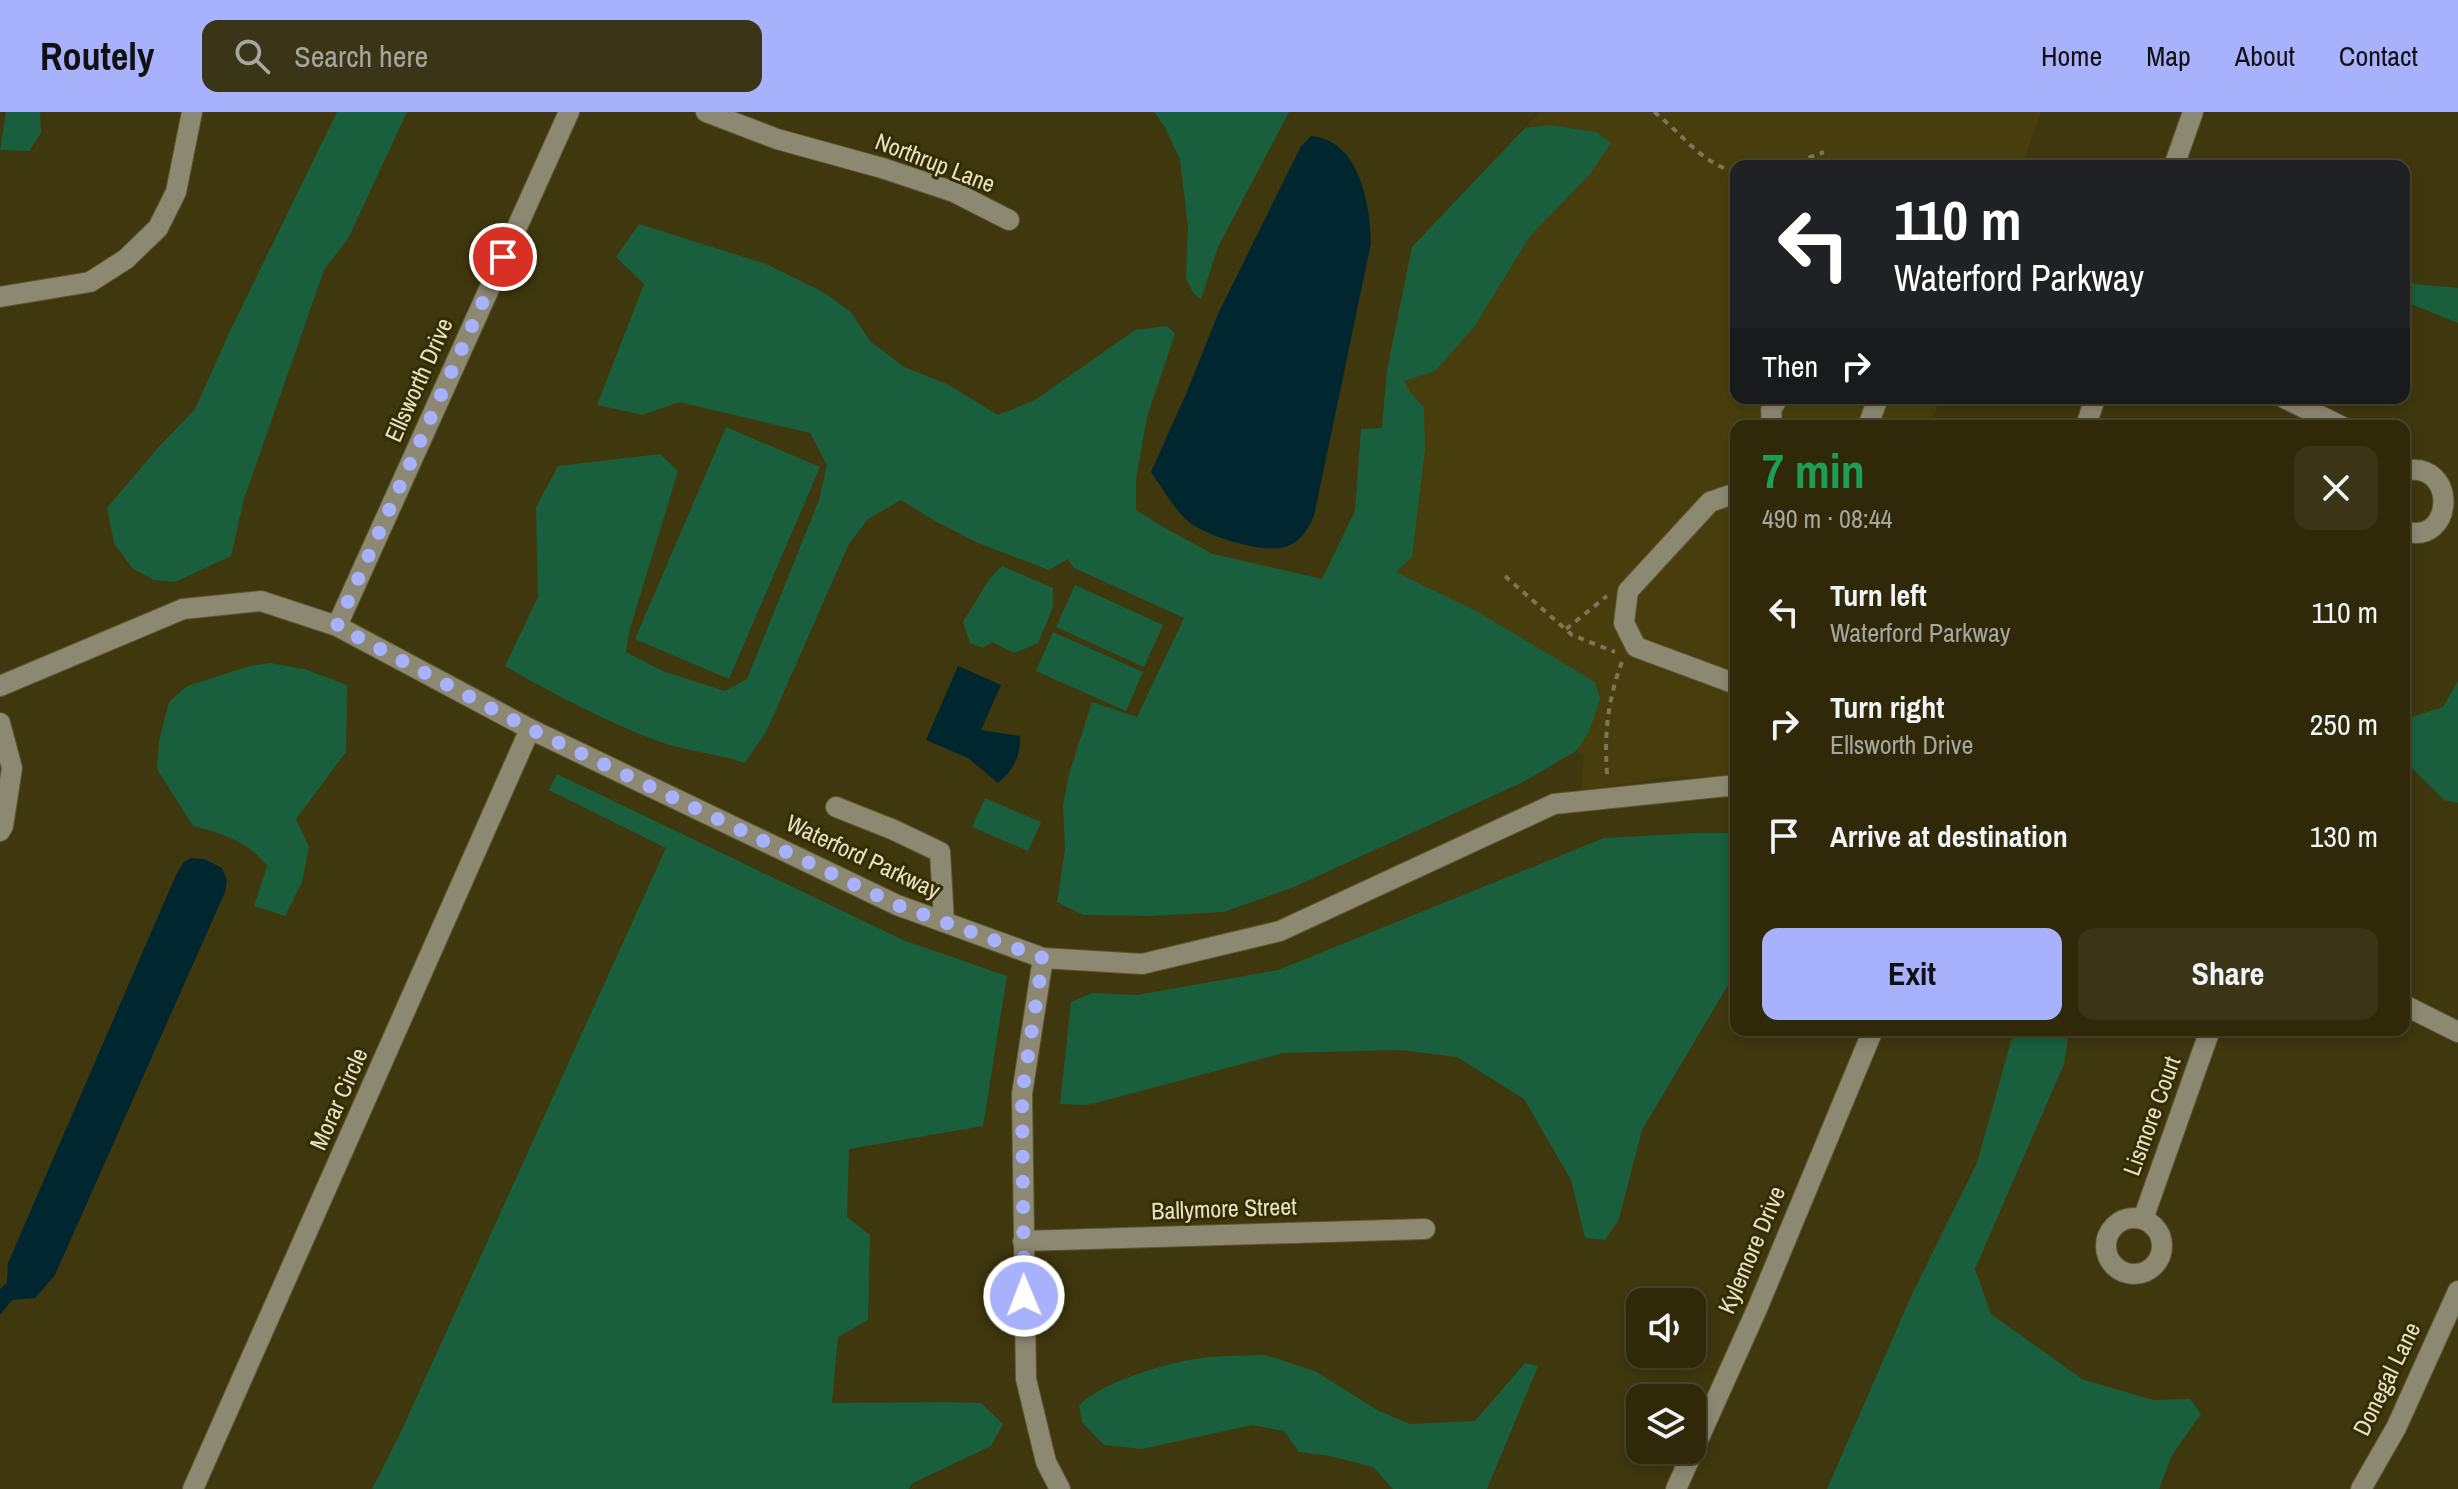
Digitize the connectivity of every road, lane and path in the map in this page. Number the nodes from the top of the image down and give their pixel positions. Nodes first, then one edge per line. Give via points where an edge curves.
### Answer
1 (192, 112) edge
2 (569, 112) edge
3 (706, 112) edge
4 (1654, 112) edge
5 (2193, 112) edge
6 (1824, 152) dead end
7 (1802, 160) edge
8 (2176, 160) edge
9 (1730, 171) edge
10 (1009, 220) dead end
11 (0, 297) edge
12 (2296, 404) edge
13 (2329, 420) edge
14 (2410, 470) edge
15 (1730, 495) edge
16 (2410, 531) edge
17 (1505, 576) dead end
18 (1609, 594) dead end
19 (337, 626) junction
20 (1566, 629) junction
21 (1730, 682) edge
22 (0, 686) edge
23 (0, 723) edge
24 (530, 729) junction
25 (1607, 774) dead end
26 (1730, 787) edge
27 (836, 807) dead end
28 (0, 831) edge
29 (944, 922) junction
30 (1043, 958) junction
31 (2410, 1008) edge
32 (2458, 1032) edge
33 (1871, 1036) edge
34 (2208, 1036) edge
35 (2143, 1219) dead end
36 (1425, 1229) dead end
37 (1023, 1241) junction
38 (2458, 1291) edge
39 (193, 1489) edge
40 (1060, 1489) edge
41 (1676, 1489) edge
42 (2361, 1489) edge

1 - 11 street via 176,192 158,228 126,259 90,282
2 - 19 street, Ellsworth Drive
3 - 10 street, Northrup Lane via 954,192
4 - 9 path via 1691,148
5 - 8 street
6 - 7 path
12 - 13 street
14 - 16 street via 2430,473 2440,481 2446,505 2434,526
15 - 21 street via 1710,502 1628,591 1624,623 1636,647
17 - 20 path
18 - 20 path
19 - 22 street, Waterford Parkway via 261,601 183,609
19 - 24 street, Waterford Parkway
20 - 25 path via 1624,655 1611,691
23 - 28 street via 12,768
24 - 29 street, Waterford Parkway via 897,905
24 - 39 street, Morar Circle
26 - 30 street, Waterford Parkway via 1554,804 1280,931 1252,939 1142,964
27 - 29 street via 940,852
29 - 30 street, Waterford Parkway
30 - 37 street via 1022,1094
31 - 32 street
33 - 41 street, Kylemore Drive
34 - 35 street, Lismore Court
36 - 37 street, Ballymore Street
37 - 40 street via 1026,1379 1046,1462
38 - 42 street, Donegal Lane via 2396,1428

